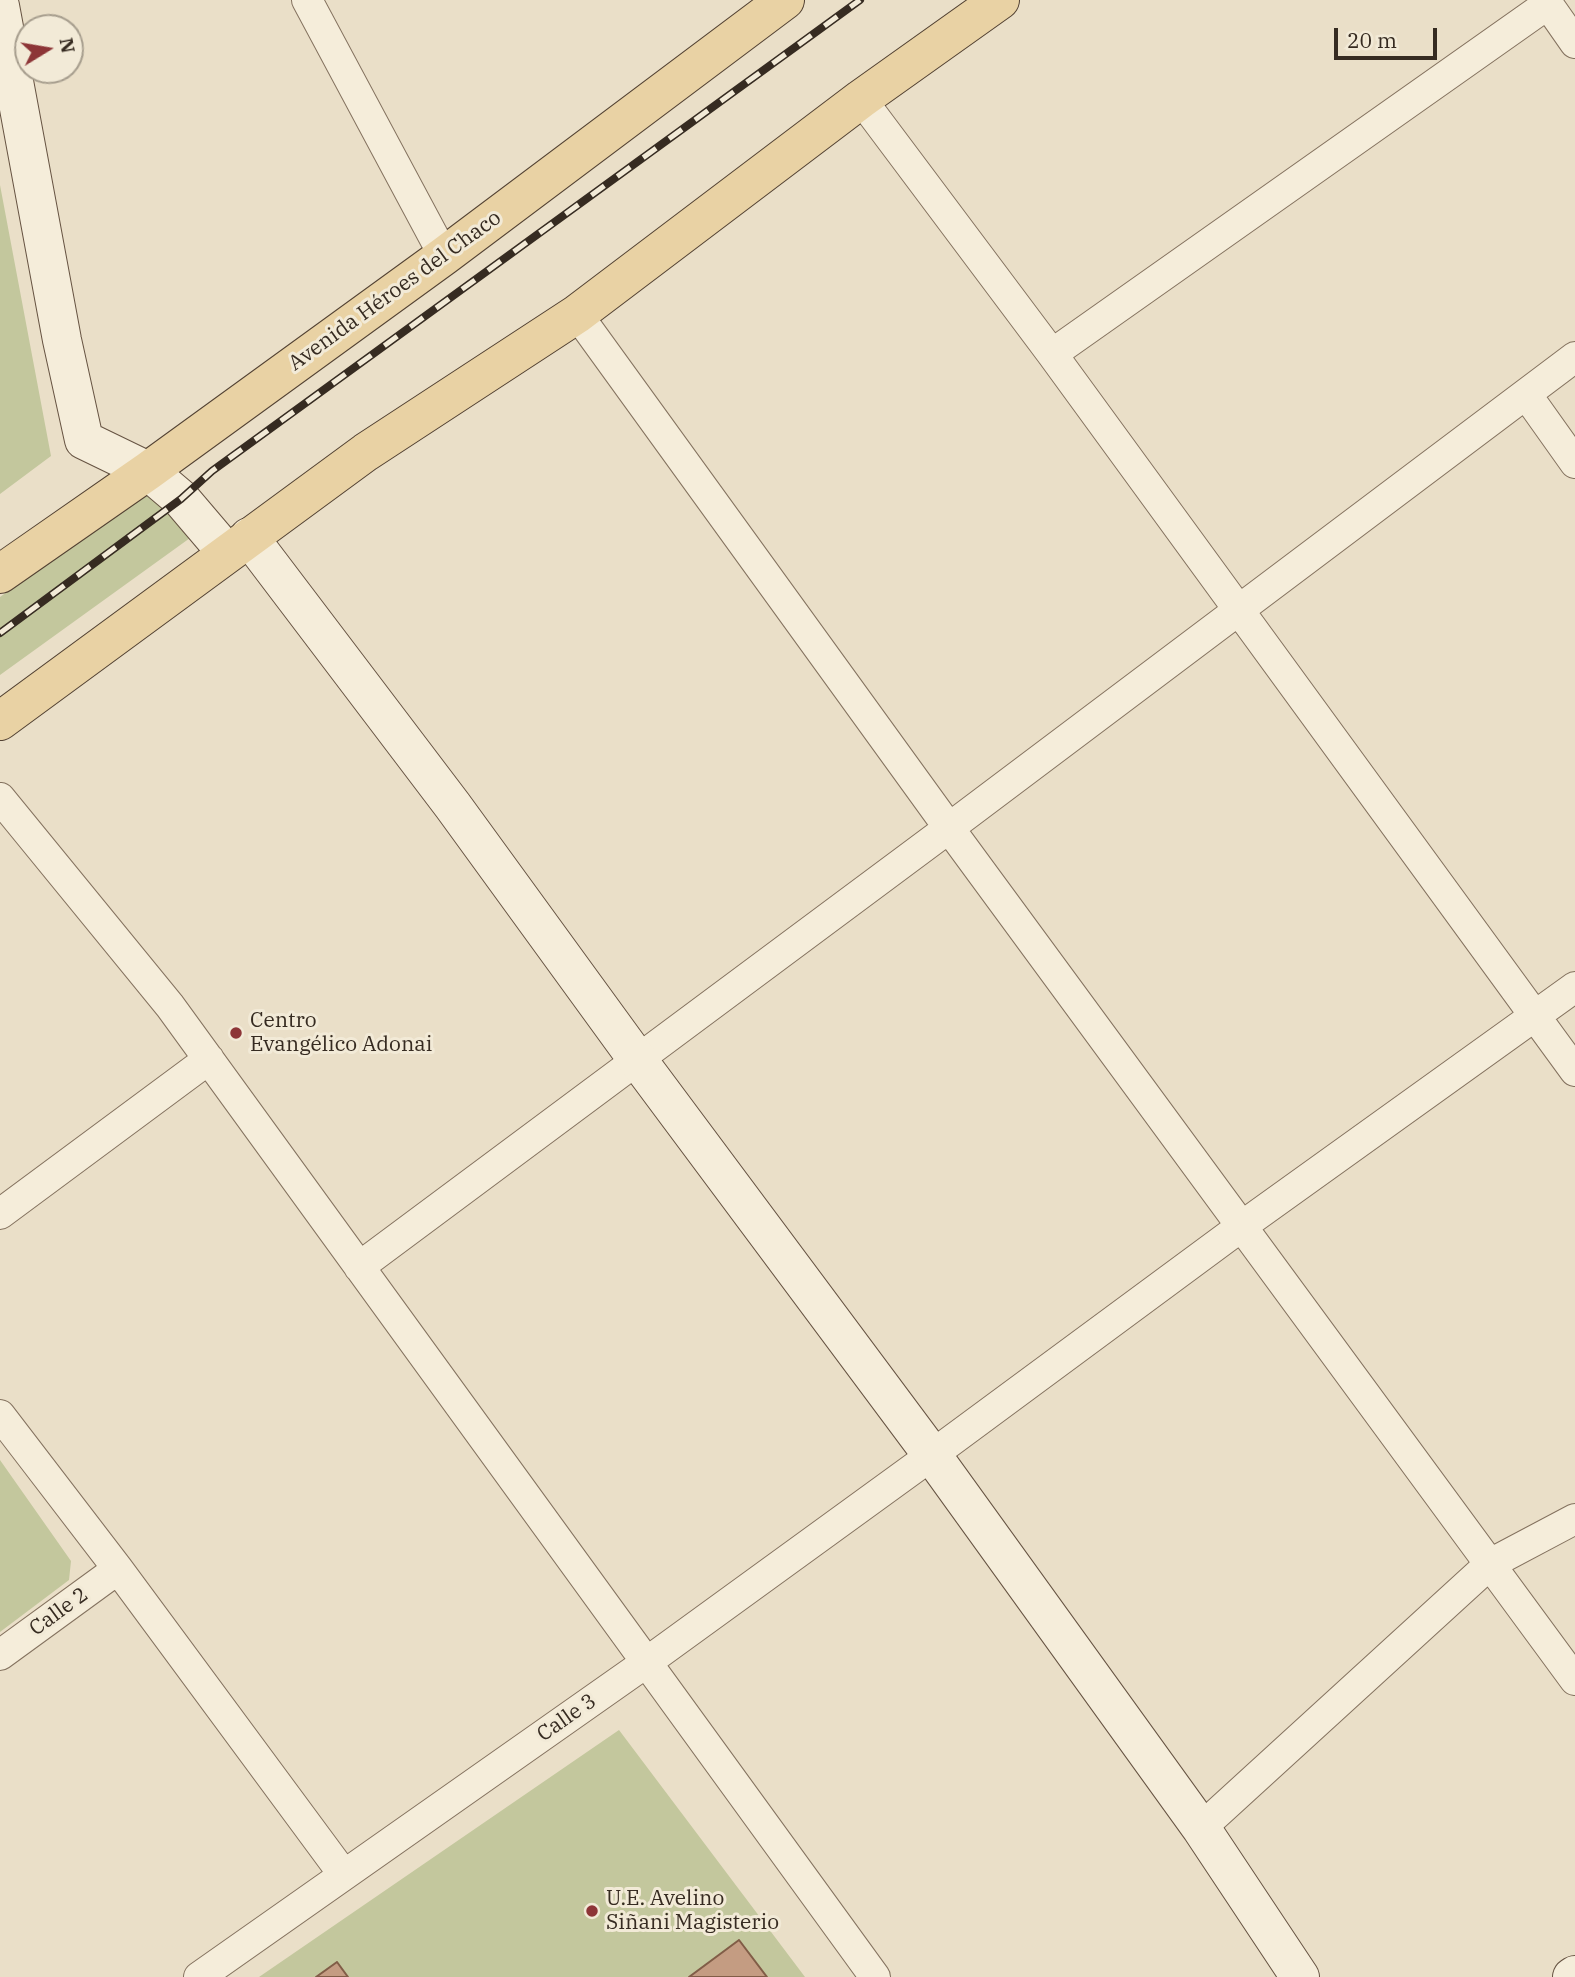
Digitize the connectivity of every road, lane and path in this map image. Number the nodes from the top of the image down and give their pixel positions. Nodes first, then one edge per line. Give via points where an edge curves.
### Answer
1 (307, 0) edge
2 (785, 0) edge
3 (1000, 0) edge
4 (1546, 2) edge
5 (0, 6) edge
6 (1575, 43) edge
7 (861, 99) junction
8 (444, 256) junction
9 (577, 314) junction
10 (1052, 354) junction
11 (1575, 357) edge
12 (1526, 394) junction
13 (1575, 463) edge
14 (148, 471) junction
15 (238, 545) junction
16 (0, 574) edge
17 (1238, 610) junction
18 (0, 721) edge
19 (0, 798) edge
20 (949, 828) junction
21 (1575, 986) edge
22 (1535, 1015) junction
23 (209, 1059) junction
24 (637, 1059) junction
25 (1575, 1071) edge
26 (0, 1214) edge
27 (1242, 1226) junction
28 (359, 1267) junction
29 (0, 1415) edge
30 (932, 1455) junction
31 (1575, 1519) edge
32 (1490, 1564) junction
33 (118, 1569) junction
34 (0, 1655) edge
35 (647, 1662) junction
36 (1575, 1680) edge
37 (1201, 1828) junction
38 (344, 1875) junction
39 (199, 1977) edge
40 (876, 1977) edge
41 (1300, 1977) edge

1 - 8 street
2 - 8 main road, Avenida Héroes del Chaco
3 - 7 main road
4 - 6 street
4 - 10 street
5 - 14 main road via 84,440
7 - 9 main road
7 - 10 street
8 - 14 main road, Avenida Héroes del Chaco
9 - 15 main road via 366,452
9 - 20 street
10 - 17 street
11 - 12 street
12 - 13 street
12 - 17 street
14 - 15 main road
14 - 16 main road, Avenida Héroes del Chaco
15 - 18 main road
15 - 24 main road via 453,806
17 - 20 street
17 - 22 street
19 - 23 street
20 - 24 street
20 - 27 street
21 - 22 street, Calle 3
22 - 25 street
22 - 27 street, Calle 3
23 - 26 street
23 - 28 street
24 - 28 street
24 - 30 main road
27 - 30 street, Calle 3
27 - 32 street
28 - 35 street
29 - 33 street
30 - 35 street, Calle 3
30 - 37 main road
31 - 32 street
32 - 36 street
32 - 37 street
33 - 34 street, Calle 2
33 - 38 street
35 - 38 street, Calle 3
35 - 40 street
37 - 41 main road
38 - 39 street, Calle 3

